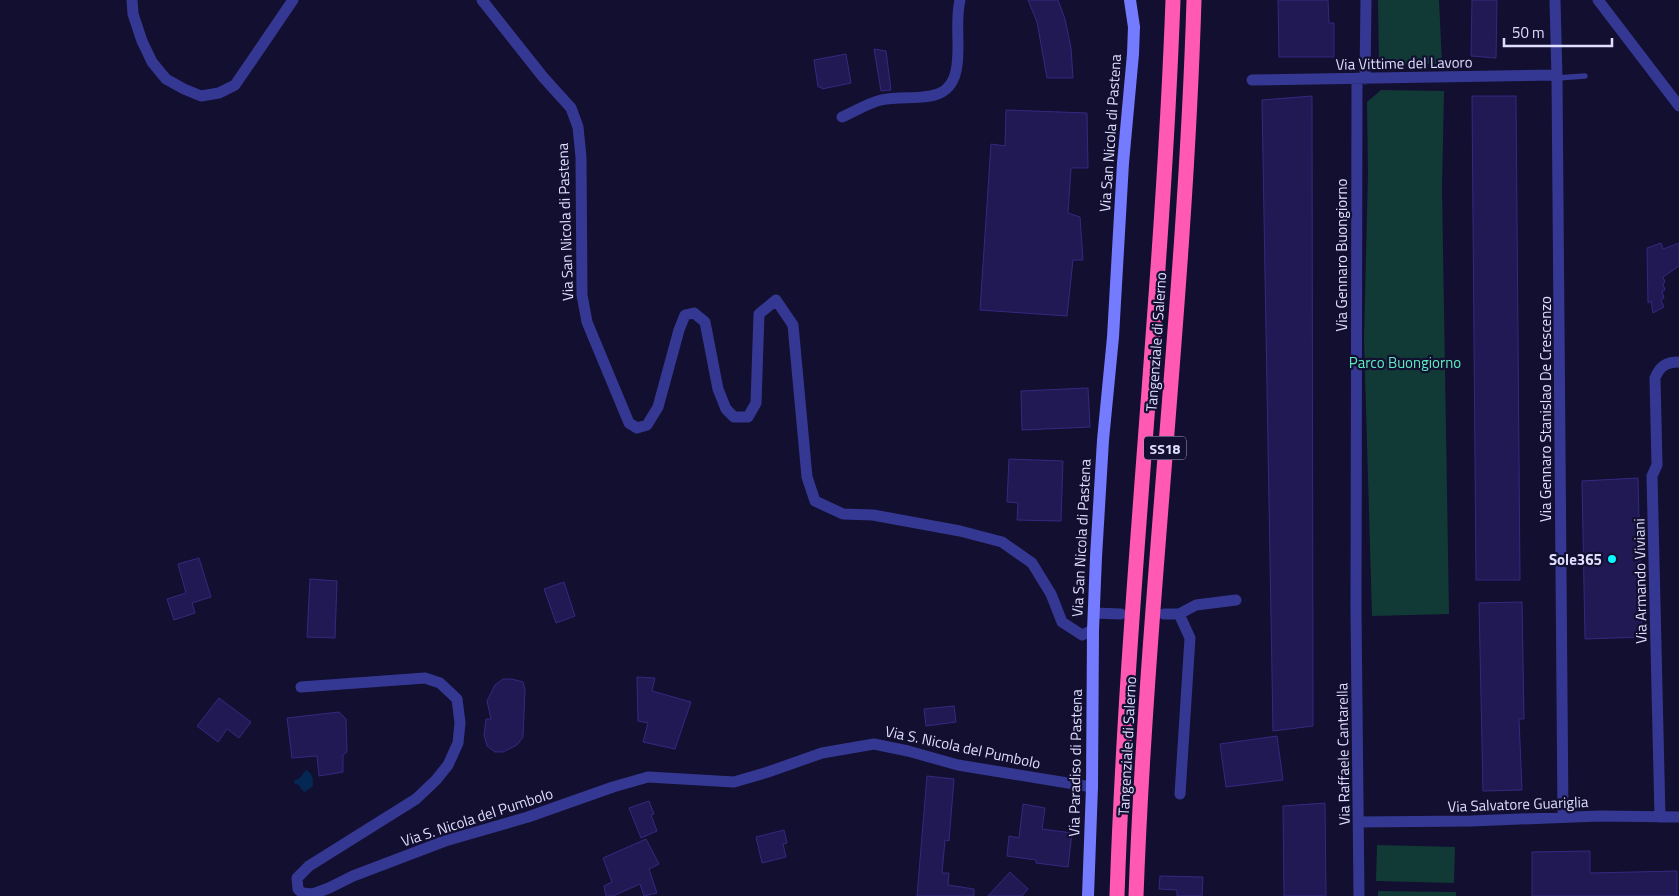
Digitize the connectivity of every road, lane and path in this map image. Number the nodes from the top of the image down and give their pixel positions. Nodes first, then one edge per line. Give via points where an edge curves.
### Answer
1 (132, 0) edge
2 (293, 0) edge
3 (482, 0) edge
4 (960, 0) edge
5 (1130, 0) edge
6 (1173, 0) edge
7 (1194, 0) edge
8 (1366, 0) edge
9 (1555, 0) edge
10 (1598, 0) edge
11 (1584, 76) dead end
12 (1557, 77) junction
13 (1361, 79) junction
14 (1252, 80) dead end
15 (1679, 106) edge
16 (842, 117) dead end
17 (1679, 362) edge
18 (1236, 600) dead end
19 (1356, 611) joint
20 (1094, 613) junction
21 (1121, 614) dead end
22 (1164, 614) dead end
23 (1179, 614) junction
24 (1093, 630) junction
25 (301, 687) dead end
26 (1092, 787) junction
27 (1180, 794) dead end
28 (1679, 816) edge
29 (1562, 817) junction
30 (1660, 817) junction
31 (1359, 822) junction
32 (1088, 896) edge
33 (1117, 896) edge
34 (1136, 896) edge
35 (1360, 896) edge

1 - 2 street via 133,14 152,62 166,79 201,96 219,93 235,85
3 - 24 street, Via San Nicola di Pastena via 571,108 578,126 582,295 586,322 629,423 637,428 647,425 658,407 679,330 686,315 694,313 705,322 718,389 726,408 734,418 748,417 756,403 758,314 776,300 793,325 806,477 815,501 843,514 873,515 960,530 1002,542 1032,563 1051,594 1062,622 1082,635
4 - 16 street via 957,65 954,79 946,91 936,96 880,100
5 - 20 street, Via San Nicola di Pastena via 1133,54 1103,440
6 - 33 highway, Tangenziale di Salerno / SS18
7 - 34 highway, Tangenziale di Salerno / SS18
8 - 13 street, Via Gennaro Buongiorno
9 - 12 street, Via Gennaro Stanislao De Crescenzo
10 - 15 street
11 - 12 lane
12 - 13 street, Via Vittime del Lavoro
12 - 29 street, Via Gennaro Stanislao De Crescenzo
13 - 14 street, Via Vittime del Lavoro
13 - 19 street, Via Gennaro Buongiorno
17 - 30 street, Via Armando Viviani via 1668,362 1654,378 1657,465 1652,486
18 - 23 street via 1196,605
19 - 31 street, Via Raffaele Cantarella
20 - 21 street
20 - 24 street, Via San Nicola di Pastena
22 - 23 street
23 - 27 street via 1190,638
24 - 26 street, Via Paradiso di Pastena
25 - 26 street, Via S. Nicola del Pumbolo via 426,678 440,684 457,699 460,723 458,743 448,765 436,780 416,798 309,866 298,878 298,889 302,893 313,894 445,841 648,776 734,782 822,753 874,744 958,764
26 - 32 street, Via Paradiso di Pastena
28 - 30 street, Via Salvatore Guariglia
29 - 30 street, Via Salvatore Guariglia
29 - 31 street, Via Salvatore Guariglia
31 - 35 street, Via Raffaele Cantarella

